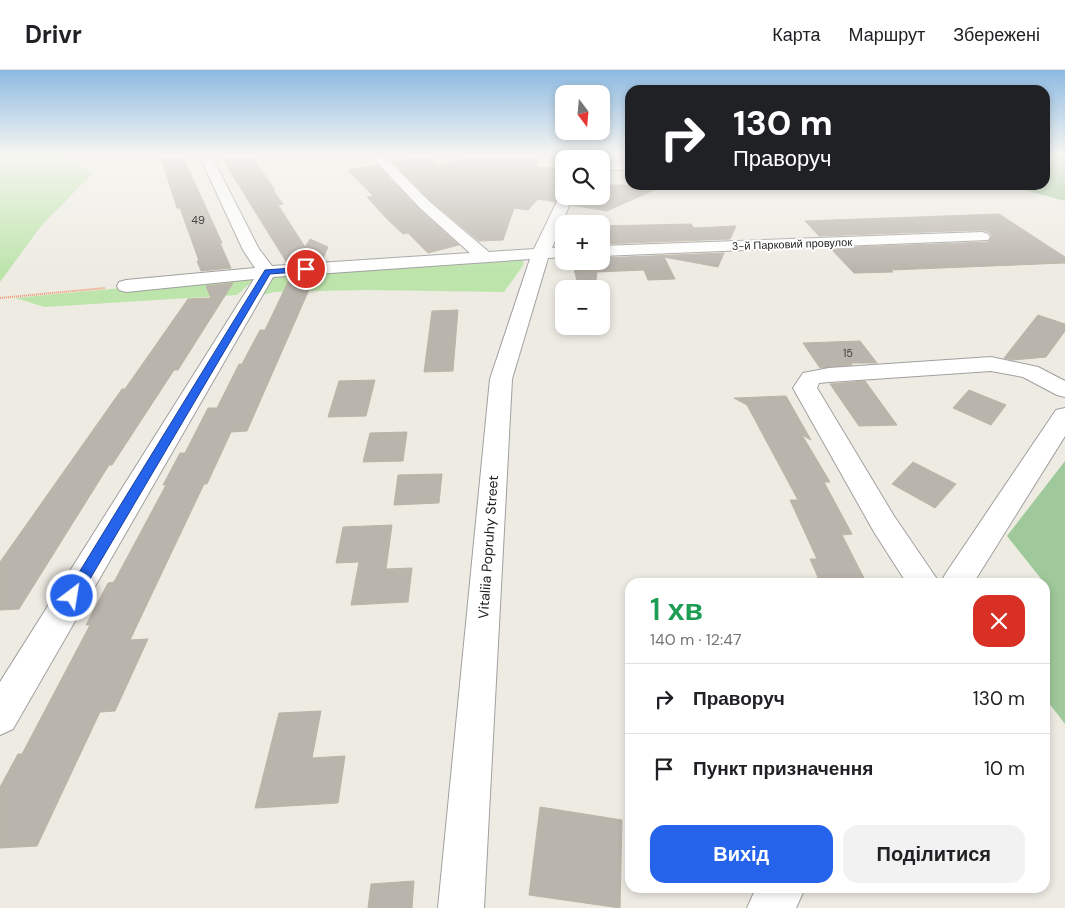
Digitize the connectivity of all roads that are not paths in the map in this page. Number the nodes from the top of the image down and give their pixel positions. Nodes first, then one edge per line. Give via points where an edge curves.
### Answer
1 (224, 194) edge
2 (414, 194) edge
3 (564, 205) edge
4 (982, 236) dead end
5 (610, 251) edge
6 (553, 253) edge
7 (483, 256) junction
8 (267, 272) junction
9 (126, 286) road end
10 (1065, 390) edge
11 (1065, 416) edge
12 (920, 578) edge
13 (960, 578) edge
14 (0, 716) edge
15 (779, 893) edge
16 (461, 908) edge
17 (770, 908) edge

1 - 8 street via 251,250
2 - 7 street
3 - 6 street, Vitaliia Popruhy Street
4 - 5 street, 3-й Парковий провулок
6 - 7 street
6 - 16 street, Vitaliia Popruhy Street via 501,379
7 - 8 street
8 - 9 street
8 - 14 street
10 - 12 street via 1030,372 990,364 811,378 805,388 884,524
11 - 13 street
15 - 17 street

